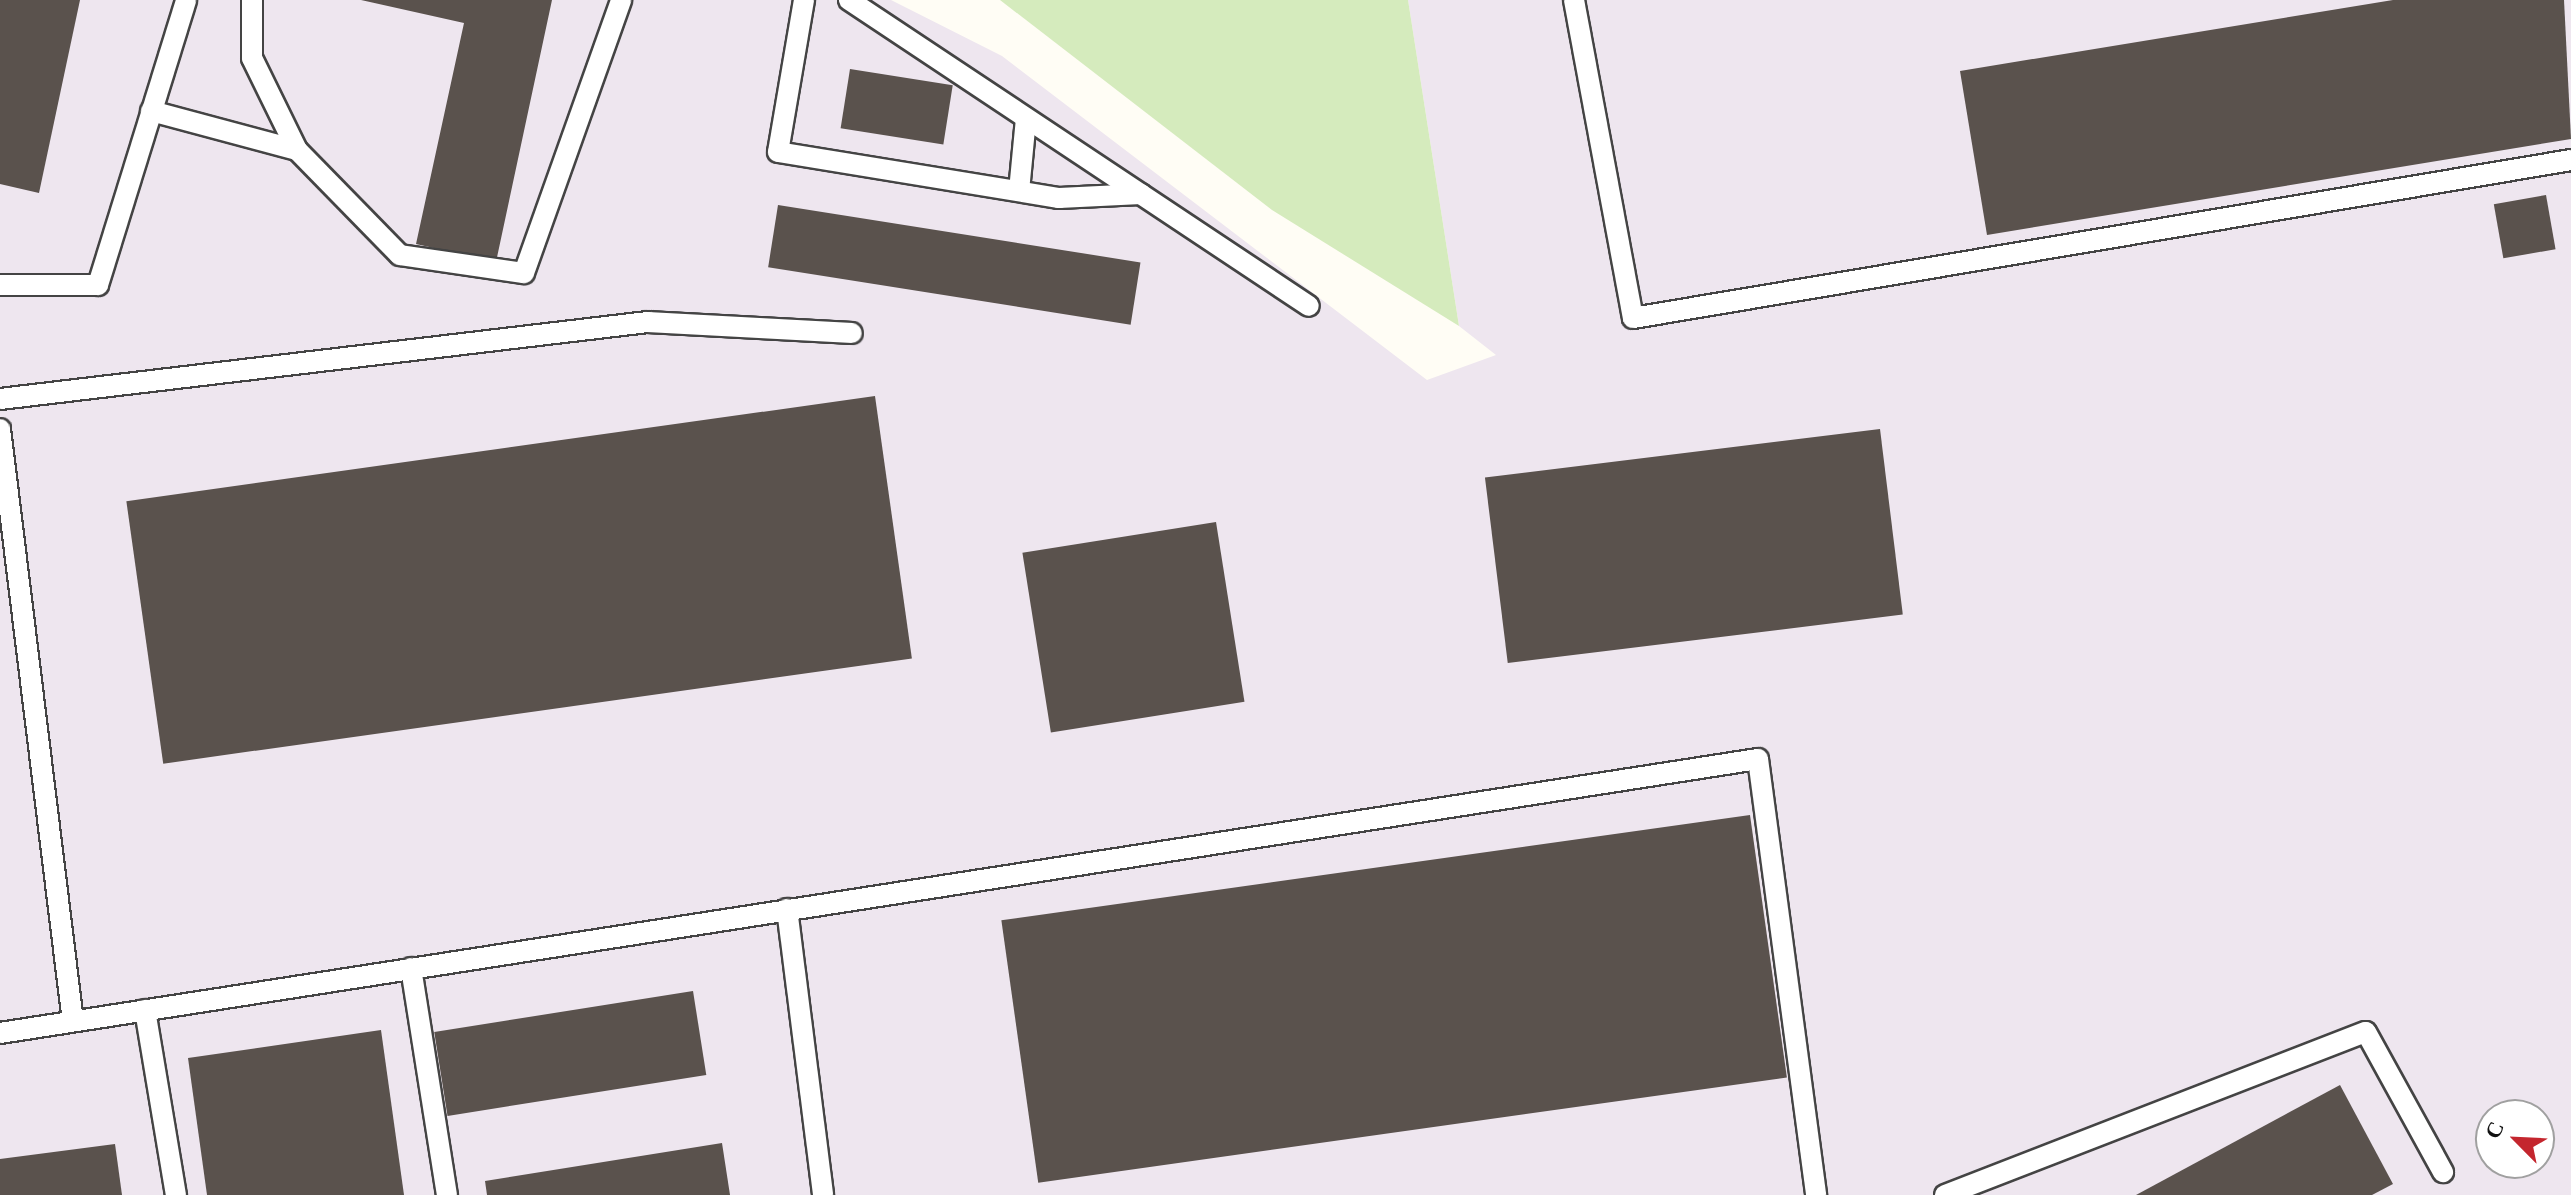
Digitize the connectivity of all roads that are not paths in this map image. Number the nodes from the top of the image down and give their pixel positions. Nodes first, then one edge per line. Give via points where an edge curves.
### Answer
1 (186, 0) edge
2 (252, 0) edge
3 (621, 0) edge
4 (804, 0) edge
5 (849, 0) edge
6 (1574, 0) edge
7 (151, 111) junction
8 (1026, 118) junction
9 (297, 150) junction
10 (2571, 160) edge
11 (1019, 191) junction
12 (1141, 194) junction
13 (0, 285) edge
14 (1309, 306) dead end
15 (852, 333) dead end
16 (0, 399) edge
17 (0, 429) edge
18 (787, 909) junction
19 (411, 968) junction
20 (145, 1010) junction
21 (73, 1022) junction
22 (0, 1033) edge
23 (2443, 1172) dead end
24 (176, 1195) edge
25 (447, 1195) edge
26 (823, 1195) edge
27 (1816, 1195) edge
28 (1945, 1195) edge

1 - 7 lane
2 - 9 lane via 252,58
3 - 9 lane via 524,273 400,255
4 - 11 lane via 778,152
5 - 8 lane
6 - 10 lane via 1633,318
7 - 9 lane
7 - 13 lane via 98,285
8 - 11 lane
8 - 12 lane
11 - 12 lane via 1059,198
12 - 14 lane
15 - 16 lane via 648,322
17 - 21 lane
18 - 19 lane
18 - 26 lane
18 - 27 lane via 1758,759
19 - 20 lane
19 - 25 lane
20 - 21 lane
20 - 24 lane
21 - 22 lane
23 - 28 lane via 2366,1032

